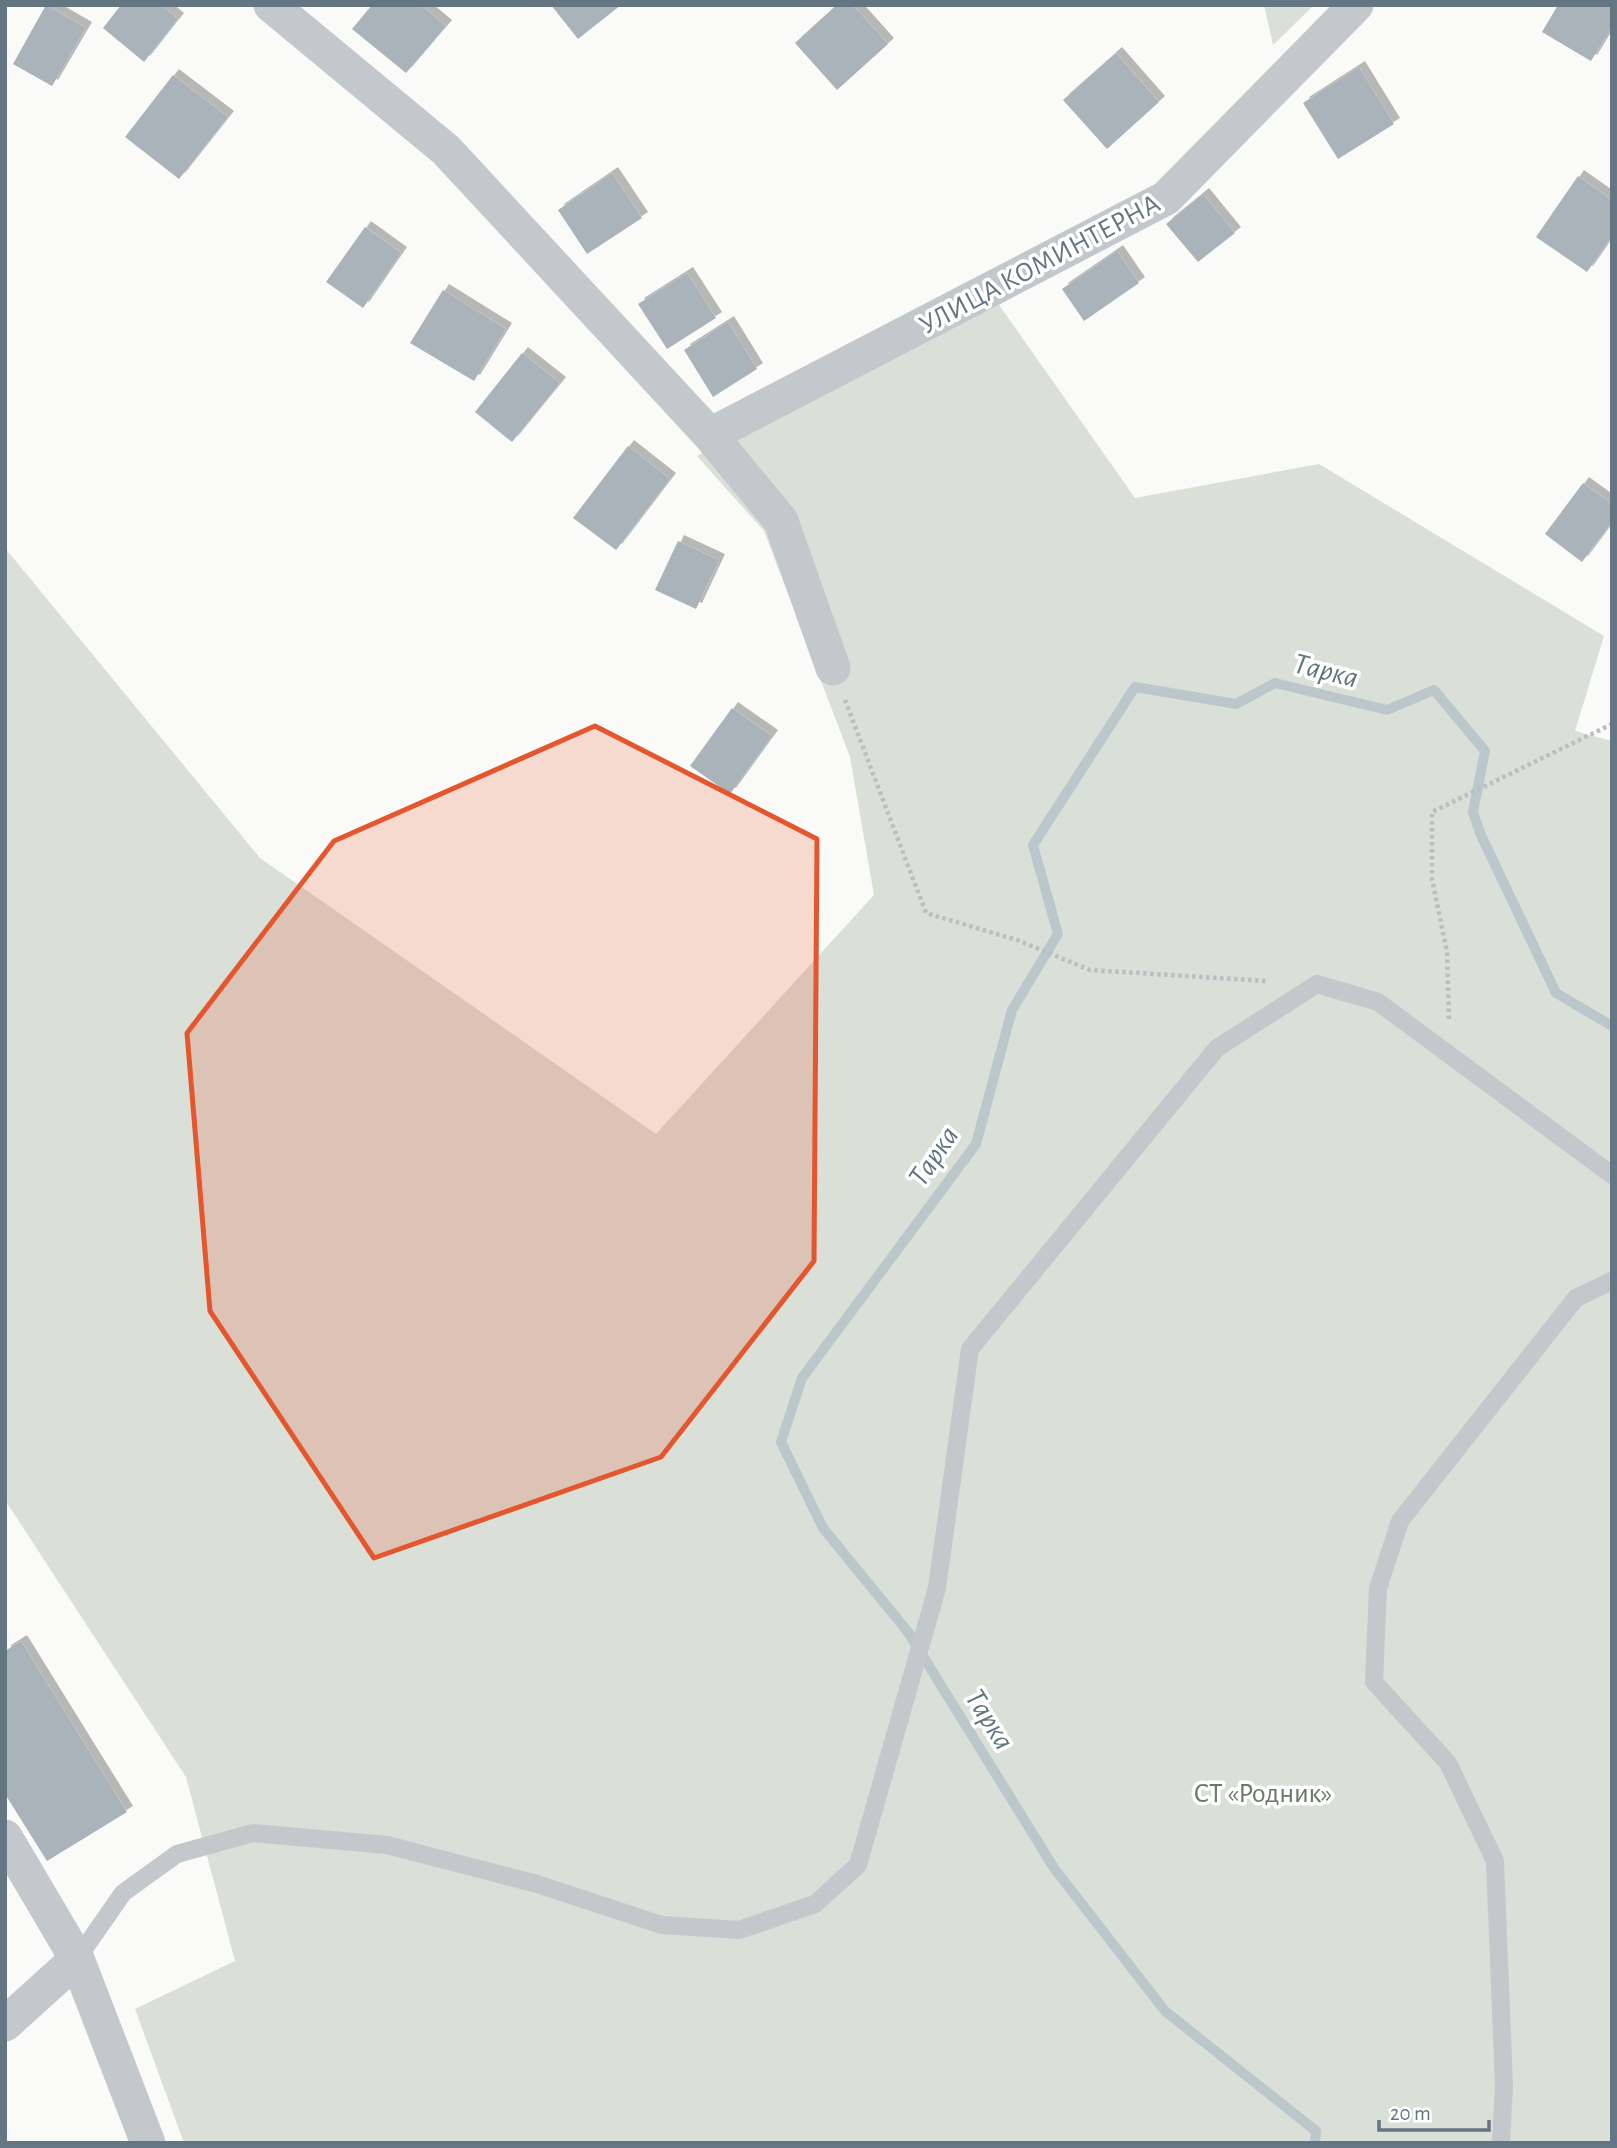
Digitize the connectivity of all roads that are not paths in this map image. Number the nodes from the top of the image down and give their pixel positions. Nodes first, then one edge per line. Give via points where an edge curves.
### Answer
1 (271, 5) edge
2 (1356, 5) edge
3 (710, 435) junction
4 (833, 668) road end
5 (1612, 1175) edge
6 (1612, 1280) edge
7 (5, 1837) edge
8 (77, 1959) junction
9 (5, 2024) edge
10 (148, 2143) edge
11 (1501, 2143) edge

1 - 3 street via 446,150
2 - 3 street, УЛИЦА КОМИНТЕРНА via 1166,198
3 - 4 street via 781,521
5 - 8 lane via 1378,1002 1317,984 1217,1048 970,1349 937,1588 858,1865 815,1904 739,1930 662,1925 537,1884 387,1845 253,1833 177,1854 123,1893
6 - 11 lane via 1576,1298 1400,1521 1378,1588 1374,1682 1448,1763 1495,1861 1504,2086
7 - 8 street
8 - 9 street
8 - 10 street

